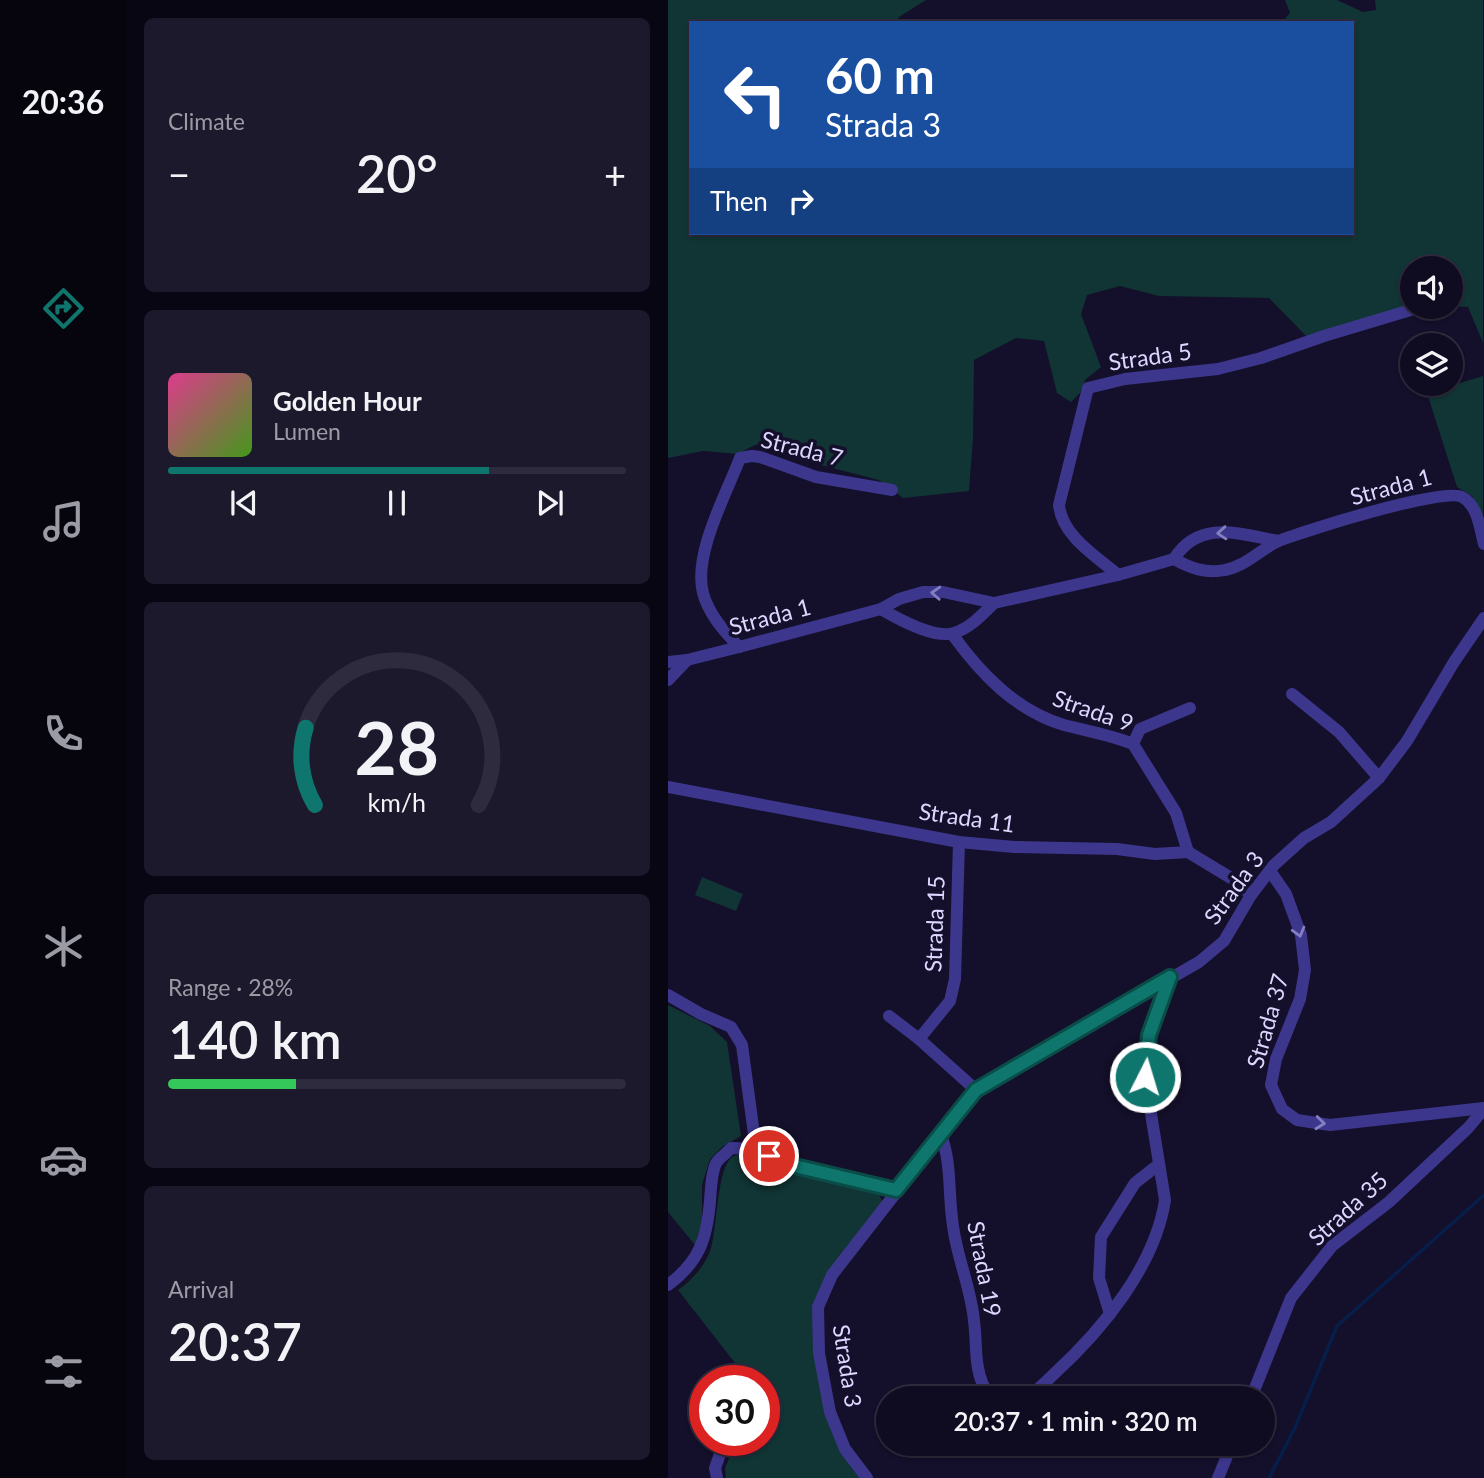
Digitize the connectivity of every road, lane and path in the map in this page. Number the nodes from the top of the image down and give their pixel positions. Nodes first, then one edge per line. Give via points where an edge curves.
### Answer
1 (1400, 313) edge
2 (892, 490) dead end
3 (1278, 541) junction
4 (1484, 544) edge
5 (1174, 559) junction
6 (1118, 575) junction
7 (994, 603) junction
8 (881, 609) junction
9 (1484, 618) edge
10 (952, 634) junction
11 (739, 647) junction
12 (687, 660) junction
13 (668, 662) edge
14 (668, 680) edge
15 (1292, 694) dead end
16 (1190, 708) dead end
17 (1133, 744) junction
18 (1379, 778) junction
19 (668, 787) edge
20 (959, 842) junction
21 (1188, 852) junction
22 (1270, 871) junction
23 (1251, 895) junction
24 (1170, 977) junction
25 (668, 995) edge
26 (889, 1016) dead end
27 (919, 1039) junction
28 (976, 1090) junction
29 (1484, 1109) edge
30 (941, 1135) junction
31 (756, 1149) junction
32 (1158, 1166) junction
33 (896, 1190) junction
34 (668, 1285) edge
35 (1110, 1314) junction
36 (983, 1386) edge
37 (1041, 1386) edge
38 (1256, 1386) edge
39 (719, 1456) edge
40 (1227, 1456) edge
41 (716, 1478) edge
42 (867, 1478) edge
43 (1218, 1478) edge

1 - 6 street, Strada 5 via 1218,369 1125,379 1088,388 1059,505 1061,519 1074,537
2 - 11 street, Strada 7 via 816,477 760,457 740,458 701,571 704,594 718,624
3 - 4 street, Strada 1 via 1450,493 1471,504
3 - 5 street, Strada 1 via 1227,570 1210,572
3 -> 5 street, Strada 1 via 1217,532 1193,538
5 - 6 street, Strada 1
6 - 7 street, Strada 1
7 -> 8 street, Strada 1 via 923,592
7 - 10 street, Strada 1 via 971,625
8 - 10 street via 901,621
8 - 11 street, Strada 1
9 - 18 street, Strada 3
10 - 17 street, Strada 9 via 992,683 1014,701 1061,724
11 - 12 street, Strada 1
12 - 13 street, Strada 1
12 - 14 street
15 - 18 street via 1338,732
16 - 17 street via 1140,729
17 - 21 street, Strada 9 via 1176,813
18 - 22 street, Strada 3
19 - 20 street, Strada 11
20 - 21 street, Strada 11
20 - 27 street, Strada 15 via 955,979 950,1001
21 - 23 street
22 - 23 street, Strada 3
22 -> 29 street, Strada 37 via 1286,894 1301,935 1305,970 1271,1085 1282,1109 1297,1120 1330,1125
23 - 24 street, Strada 3 via 1224,941 1199,962
24 - 28 street, Strada 3
24 - 32 street via 1149,1035 1145,1077
25 - 31 street via 731,1027 742,1045
26 - 27 street
27 - 28 street
28 - 30 street, Strada 3
29 - 38 street, Strada 35 via 1389,1202 1332,1246 1291,1298
30 - 33 street, Strada 3
30 - 36 street, Strada 19 via 948,1152 953,1227 966,1273 976,1363
31 - 33 street via 782,1163
31 - 34 street via 731,1148 716,1162 702,1246 687,1270
32 - 35 street via 1165,1200 1163,1216 1134,1278
32 - 35 street via 1135,1183 1101,1237 1098,1279
33 - 42 street, Strada 3 via 832,1275 818,1307 819,1353 831,1412 845,1449
35 - 37 street
39 - 41 street
40 - 43 street

